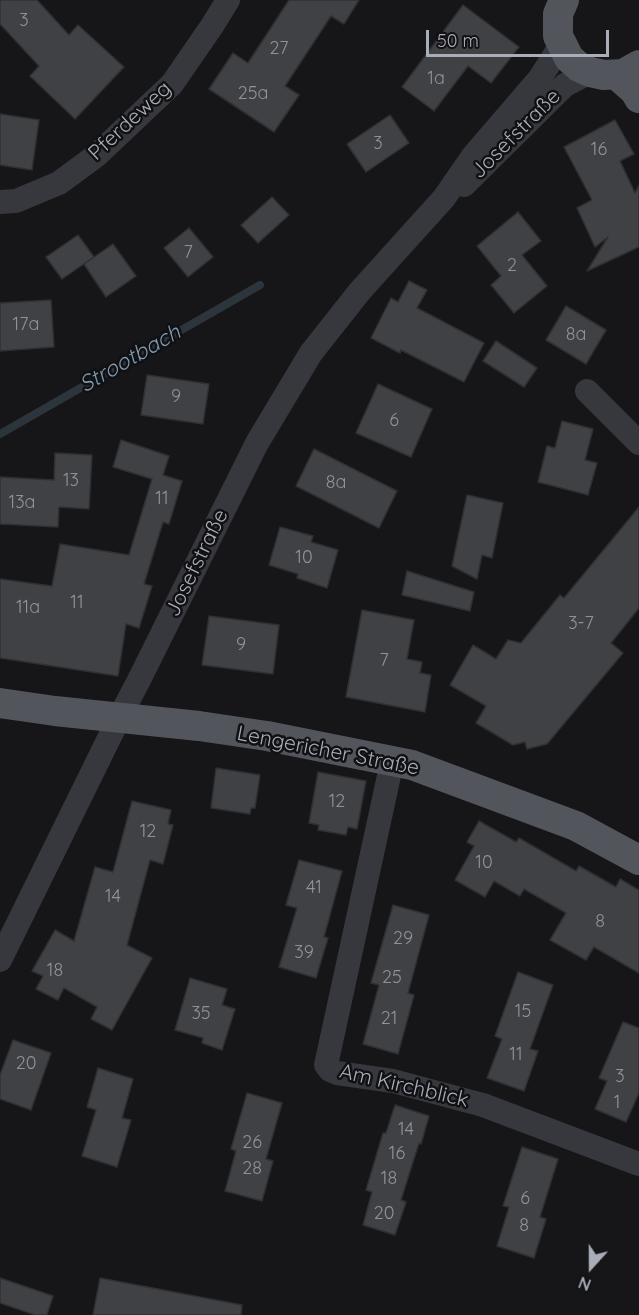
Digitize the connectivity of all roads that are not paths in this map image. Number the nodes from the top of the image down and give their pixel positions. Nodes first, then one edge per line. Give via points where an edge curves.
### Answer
1 (228, 0) edge
2 (564, 0) edge
3 (561, 45) junction
4 (616, 71) edge
5 (639, 98) edge
6 (444, 198) junction
7 (0, 202) edge
8 (587, 391) dead end
9 (639, 443) edge
10 (0, 703) edge
11 (118, 718) junction
12 (392, 762) junction
13 (639, 860) edge
14 (0, 960) edge
15 (639, 1164) edge

1 - 7 street, Pferdeweg via 172,84 97,155 59,183 16,201
2 - 3 main road via 557,26
3 - 4 main road via 579,67
3 - 6 street, Josefstraße via 540,78 473,156
4 - 5 main road
4 - 6 street, Josefstraße via 566,85 480,171
6 - 11 street, Josefstraße via 360,291 311,353 257,443
8 - 9 street
10 - 11 main road, Lengericher Straße
11 - 12 main road, Lengericher Straße via 267,736
11 - 14 street, Josefstraße
12 - 13 main road, Lengericher Straße via 412,765 576,826
12 - 15 street, Am Kirchblick via 326,1065 337,1073 393,1081 483,1105

